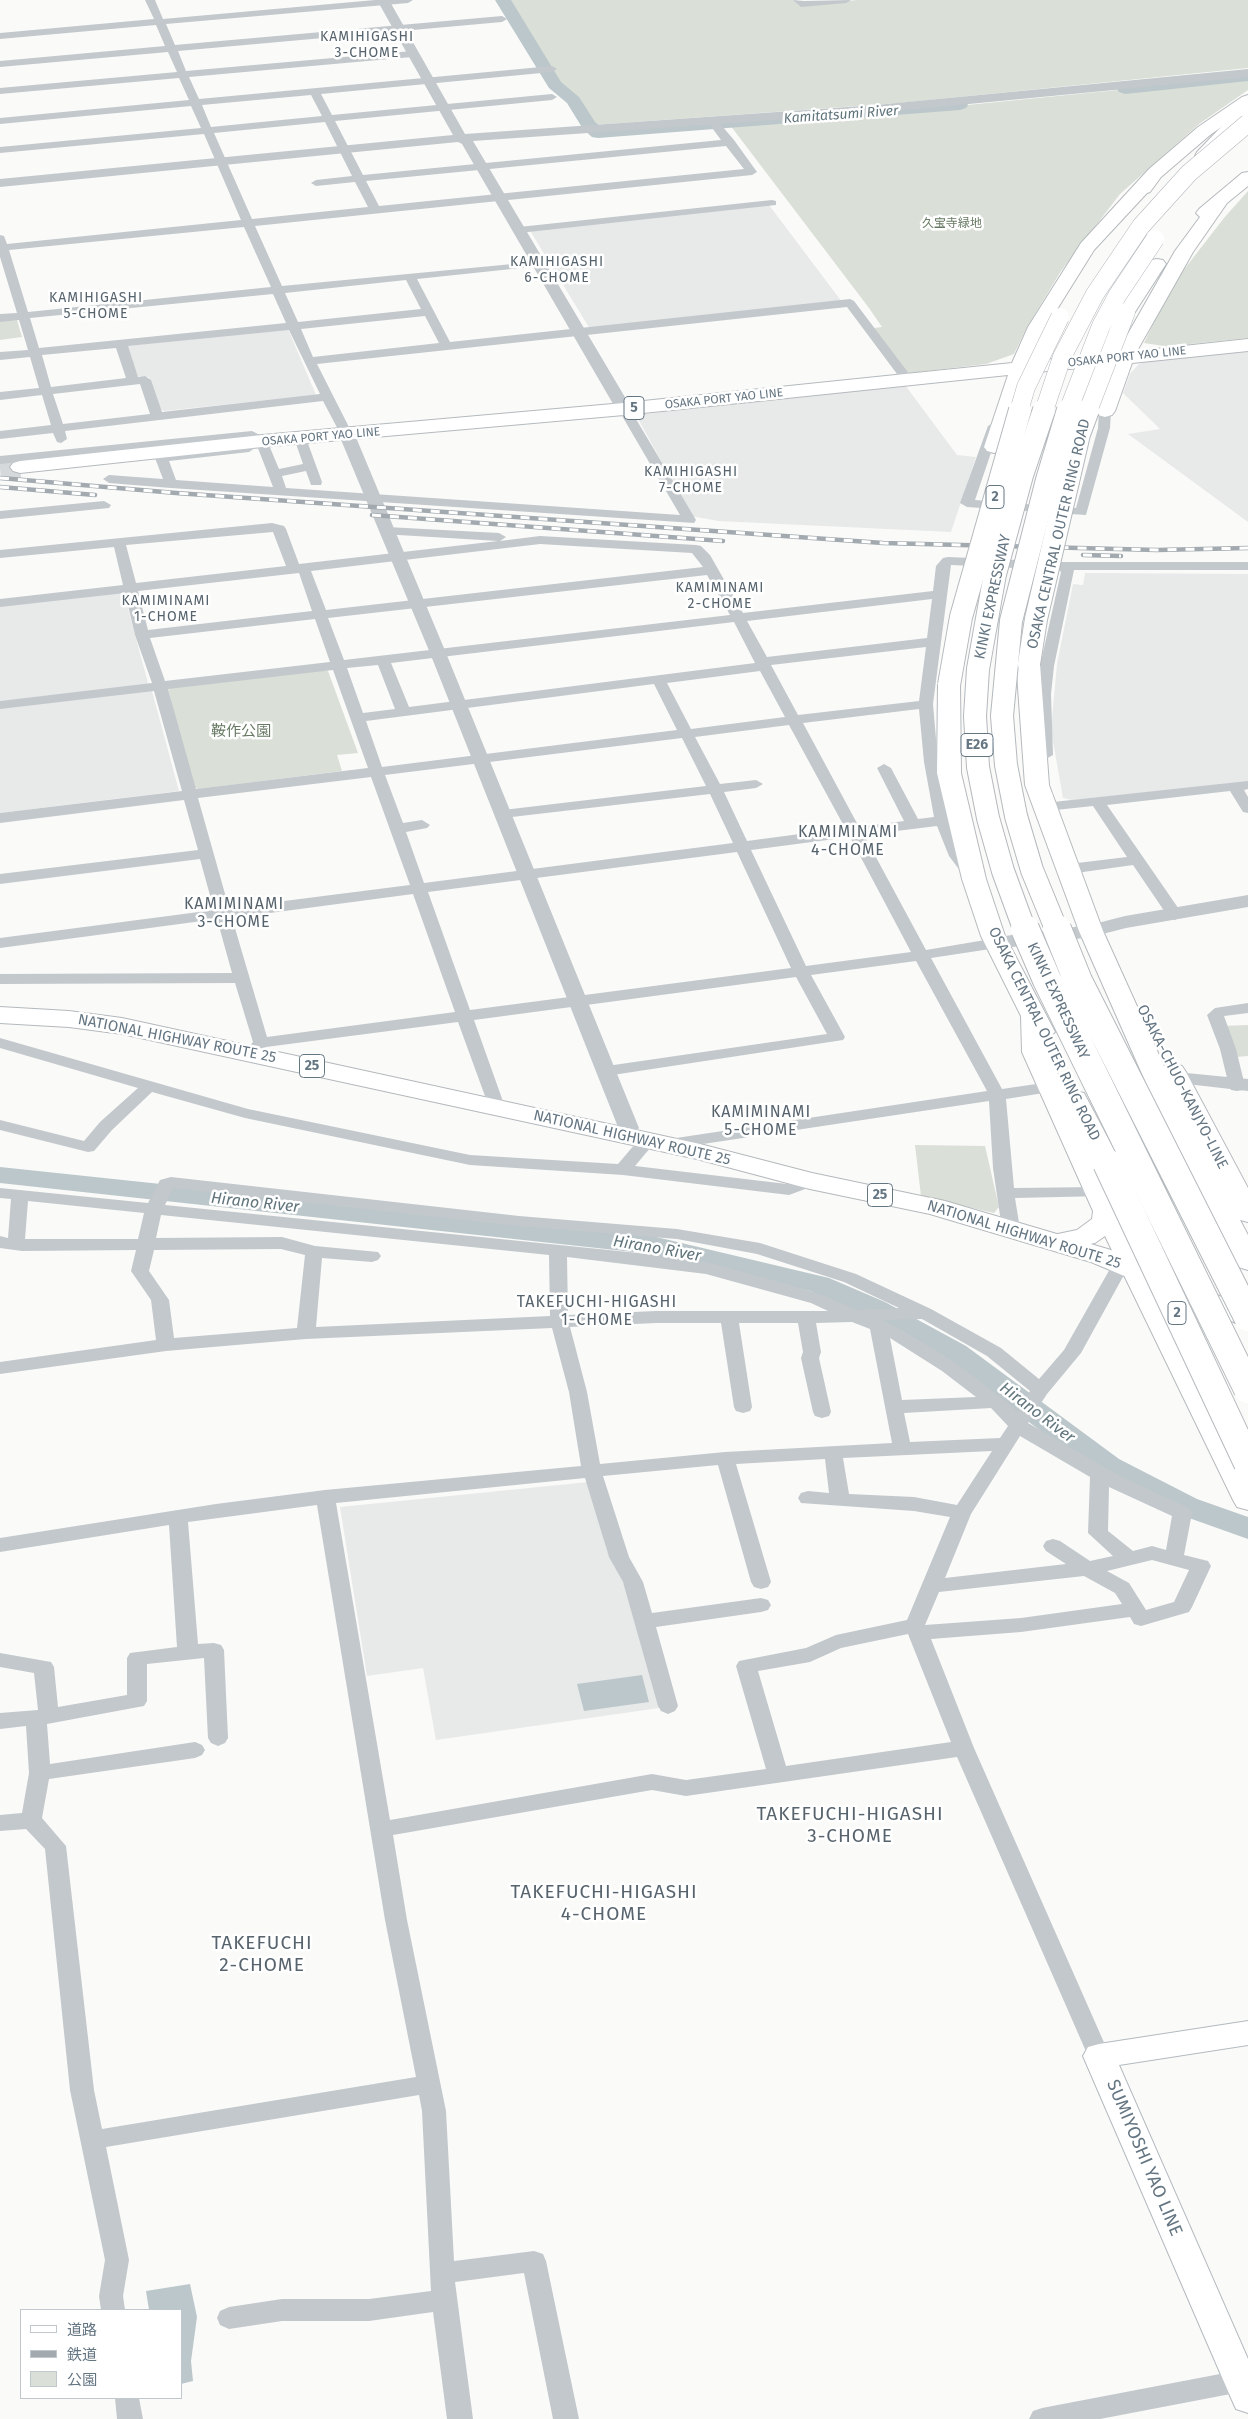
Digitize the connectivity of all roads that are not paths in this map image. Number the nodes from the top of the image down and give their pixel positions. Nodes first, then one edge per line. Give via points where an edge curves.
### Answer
1 (150, 0) edge
2 (408, 0) edge
3 (798, 0) edge
4 (846, 0) edge
5 (384, 1) edge
6 (502, 19) dead end
7 (159, 23) junction
8 (397, 28) junction
9 (0, 36) edge
10 (171, 48) junction
11 (412, 54) junction
12 (0, 64) edge
13 (552, 69) dead end
14 (1248, 73) edge
15 (183, 75) junction
16 (428, 81) junction
17 (0, 91) edge
18 (314, 91) junction
19 (552, 97) dead end
20 (1248, 100) edge
21 (196, 102) junction
22 (444, 109) junction
23 (1248, 109) edge
24 (327, 120) junction
25 (0, 121) edge
26 (712, 121) junction
27 (1248, 123) edge
28 (208, 130) junction
29 (461, 138) junction
30 (730, 142) junction
31 (1248, 143) edge
32 (0, 150) edge
33 (343, 150) junction
34 (221, 162) junction
35 (482, 167) junction
36 (1155, 173) junction
37 (1190, 173) junction
38 (1248, 177) edge
39 (359, 179) junction
40 (0, 183) edge
41 (316, 183) dead end
42 (498, 197) junction
43 (1220, 202) junction
44 (772, 203) dead end
45 (375, 210) junction
46 (249, 224) junction
47 (519, 230) junction
48 (1, 245) edge
49 (540, 263) junction
50 (410, 276) junction
51 (14, 282) junction
52 (0, 283) edge
53 (278, 290) junction
54 (428, 312) junction
55 (24, 315) junction
56 (0, 318) edge
57 (294, 326) junction
58 (581, 332) junction
59 (121, 343) junction
60 (1248, 345) edge
61 (446, 346) junction
62 (33, 352) junction
63 (0, 356) edge
64 (1124, 357) junction
65 (309, 361) junction
66 (1020, 367) junction
67 (907, 379) junction
68 (133, 381) junction
69 (45, 391) junction
70 (0, 396) edge
71 (326, 397) junction
72 (1009, 403) junction
73 (242, 407) junction
74 (624, 409) junction
75 (1104, 411) junction
76 (157, 416) junction
77 (56, 428) junction
78 (0, 434) edge
79 (347, 435) junction
80 (300, 438) junction
81 (254, 440) junction
82 (66, 453) junction
83 (0, 460) tunnel mouth
84 (310, 466) junction
85 (20, 467) tunnel mouth
86 (274, 474) junction
87 (109, 479) dead end
88 (316, 482) dead end
89 (170, 484) junction
90 (281, 491) junction
91 (372, 498) junction
92 (104, 505) dead end
93 (0, 515) edge
94 (21, 523) dead end
95 (0, 526) edge
96 (387, 531) junction
97 (540, 540) junction
98 (119, 542) junction
99 (0, 554) edge
100 (397, 558) junction
101 (1063, 566) junction
102 (1248, 566) edge
103 (299, 569) junction
104 (712, 570) junction
105 (131, 588) junction
106 (939, 594) junction
107 (0, 602) edge
108 (416, 604) junction
109 (321, 616) junction
110 (738, 617) junction
111 (961, 617) junction
112 (1036, 619) junction
113 (142, 635) junction
114 (932, 642) junction
115 (438, 653) junction
116 (383, 660) junction
117 (762, 664) junction
118 (340, 665) junction
119 (658, 679) junction
120 (160, 686) junction
121 (458, 704) junction
122 (926, 704) junction
123 (0, 705) edge
124 (402, 711) junction
125 (358, 718) junction
126 (793, 720) junction
127 (686, 733) junction
128 (480, 757) junction
129 (884, 768) dead end
130 (377, 770) junction
131 (756, 784) dead end
132 (1241, 785) edge
133 (715, 789) junction
134 (189, 794) junction
135 (1098, 802) junction
136 (1046, 807) junction
137 (1248, 809) edge
138 (503, 814) junction
139 (0, 818) edge
140 (951, 819) junction
141 (913, 824) junction
142 (422, 825) dead end
143 (398, 828) junction
144 (855, 831) junction
145 (741, 846) junction
146 (206, 854) junction
147 (1136, 860) junction
148 (1069, 869) junction
149 (527, 875) junction
150 (0, 879) edge
151 (420, 888) junction
152 (1248, 901) edge
153 (1248, 912) edge
154 (223, 915) junction
155 (1174, 915) junction
156 (1091, 930) junction
157 (0, 943) edge
158 (997, 944) junction
159 (923, 955) junction
160 (1108, 965) junction
161 (802, 971) junction
162 (243, 978) junction
163 (0, 979) edge
164 (579, 1002) junction
165 (1248, 1008) edge
166 (0, 1015) edge
167 (1034, 1016) junction
168 (466, 1017) junction
169 (0, 1043) edge
170 (256, 1048) junction
171 (606, 1071) junction
172 (1176, 1078) junction
173 (1242, 1085) edge
174 (149, 1086) junction
175 (1050, 1087) junction
176 (997, 1095) junction
177 (497, 1107) junction
178 (0, 1125) edge
179 (644, 1140) junction
180 (623, 1170) junction
181 (810, 1181) junction
182 (0, 1193) edge
183 (1006, 1193) junction
184 (20, 1196) junction
185 (1102, 1202) junction
186 (155, 1207) junction
187 (1248, 1214) edge
188 (1011, 1229) junction
189 (1058, 1242) junction
190 (8, 1243) edge
191 (145, 1244) junction
192 (558, 1251) junction
193 (314, 1252) junction
194 (372, 1256) dead end
195 (1248, 1261) edge
196 (1128, 1267) junction
197 (1242, 1311) edge
198 (925, 1313) junction
199 (729, 1316) junction
200 (806, 1316) junction
201 (867, 1318) junction
202 (559, 1320) junction
203 (306, 1333) junction
204 (166, 1345) junction
205 (0, 1368) edge
206 (1185, 1373) junction
207 (1248, 1389) edge
208 (1040, 1390) junction
209 (995, 1402) junction
210 (744, 1407) dead end
211 (894, 1407) junction
212 (822, 1412) dead end
213 (1017, 1425) junction
214 (1004, 1444) junction
215 (902, 1448) junction
216 (833, 1452) junction
217 (725, 1458) junction
218 (1248, 1463) edge
219 (592, 1471) junction
220 (1100, 1474) junction
221 (325, 1497) junction
222 (808, 1498) dead end
223 (840, 1500) junction
224 (1248, 1500) edge
225 (962, 1513) junction
226 (178, 1517) junction
227 (0, 1545) edge
228 (1053, 1546) dead end
229 (1174, 1558) junction
230 (1130, 1559) junction
231 (1087, 1569) junction
232 (761, 1582) dead end
233 (932, 1586) junction
234 (761, 1605) dead end
235 (1136, 1609) junction
236 (644, 1621) junction
237 (917, 1629) junction
238 (188, 1653) junction
239 (0, 1660) edge
240 (668, 1706) dead end
241 (42, 1717) junction
242 (0, 1721) edge
243 (218, 1738) dead end
244 (964, 1748) junction
245 (195, 1750) dead end
246 (40, 1773) junction
247 (779, 1776) junction
248 (31, 1820) junction
249 (0, 1823) edge
250 (382, 1829) junction
251 (1248, 2033) edge
252 (1099, 2056) junction
253 (428, 2084) junction
254 (92, 2140) junction
255 (442, 2273) junction
256 (444, 2300) junction
257 (114, 2309) edge
258 (229, 2318) dead end
259 (1244, 2390) edge
260 (127, 2399) edge
261 (130, 2419) edge
262 (460, 2419) edge
263 (566, 2419) edge
264 (1042, 2419) edge

1 - 7 street
2 - 5 street
3 - 4 street via 801,4
5 - 7 street
5 - 8 street
6 - 8 street via 492,26
7 - 9 street
7 - 10 street
8 - 10 street
8 - 11 street
10 - 12 street
10 - 15 street
11 - 15 street
11 - 16 street
13 - 16 street
14 - 26 street via 876,109
15 - 17 street
15 - 21 street
16 - 18 street
16 - 22 street
18 - 21 street
18 - 24 street
19 - 22 street
20 - 36 main road, OSAKA CENTRAL OUTER RING ROAD / 2 via 1204,131
21 - 25 street
21 - 28 street
22 - 24 street
22 - 29 street
23 - 37 main road, bridge
24 - 28 street
24 - 33 street
26 - 29 street
26 - 30 street
27 - 37 main road, KINKI EXPRESSWAY / E26, bridge
28 - 32 street
28 - 34 street
29 - 33 street
29 - 35 street via 468,142
30 - 35 street
30 - 42 street via 752,172
31 - 197 main road, KINKI EXPRESSWAY / E26, bridge via 1204,182 1161,230 1117,296 1086,360 1050,470 1016,602 1002,716 1006,765 1016,816 1053,924 1107,1041
33 - 34 street
33 - 39 street
34 - 40 street
34 - 46 street
35 - 39 street
35 - 42 street
36 - 66 main road, 2 via 1087,247 1038,327
36 - 111 main road, OSAKA CENTRAL OUTER RING ROAD / 2, bridge via 1091,265 1060,317 1026,387
37 - 207 main road, KINKI EXPRESSWAY / E26, bridge via 1141,226 1116,262 1062,358 1022,475 995,574 978,669 975,716 978,767 988,818 1023,926
38 - 43 main road, OSAKA CENTRAL OUTER RING ROAD
39 - 41 street
39 - 45 street
42 - 45 street
42 - 47 street
43 - 64 main road via 1184,251
43 - 112 main road, OSAKA CENTRAL OUTER RING ROAD, bridge via 1191,224 1161,257 1126,312 1079,434
44 - 47 street
45 - 46 street
46 - 48 street
46 - 53 street
47 - 49 street
48 - 51 street
49 - 50 street
49 - 58 street
50 - 53 street
50 - 54 street
51 - 52 street
51 - 55 street
53 - 55 street
53 - 57 street
54 - 57 street
54 - 61 street
55 - 56 street
55 - 62 street
57 - 59 street
57 - 65 street
58 - 61 street
58 - 67 street via 850,303
58 - 74 street
59 - 62 street
59 - 68 street
60 - 64 main road, OSAKA PORT YAO LINE / 5
61 - 65 street
62 - 63 street
62 - 69 street
64 - 66 main road, OSAKA PORT YAO LINE / 5
64 - 75 main road
65 - 71 street
66 - 67 main road, OSAKA PORT YAO LINE / 5
66 - 72 main road, 2
67 - 74 main road, OSAKA PORT YAO LINE / 5
68 - 69 street
68 - 76 street via 145,380
69 - 70 street
69 - 77 street
71 - 73 street
71 - 79 street
72 - 75 street via 996,421 966,503 1081,512 1104,428
72 - 111 main road, 2, bridge via 960,571
73 - 76 street
73 - 81 street
74 - 79 main road, OSAKA PORT YAO LINE / 5
74 - 91 street via 690,520
75 - 112 main road via 1051,604
76 - 77 street
77 - 78 street
77 - 82 street
79 - 80 main road, OSAKA PORT YAO LINE / 5
79 - 91 street
80 - 81 main road, OSAKA PORT YAO LINE / 5
80 - 84 street
81 - 82 street
81 - 85 main road, OSAKA PORT YAO LINE / 5
81 - 86 street
81 - 89 street via 249,448 161,458
82 - 83 street
84 - 86 street
84 - 88 street
86 - 90 street
87 - 89 street
89 - 90 street
90 - 91 street
91 - 96 street
92 - 93 street
94 - 95 street
96 - 97 street
96 - 100 street
97 - 100 street
97 - 104 street via 696,549
98 - 99 street
98 - 103 street via 272,527 279,529
98 - 105 street
100 - 103 street
100 - 108 street
101 - 102 street
101 - 106 street via 948,561 943,566
101 - 136 street via 1068,571 1044,694
103 - 105 street
103 - 109 street
104 - 108 street
104 - 110 street
105 - 107 street
105 - 113 street
106 - 110 street
106 - 114 street
108 - 109 street
108 - 115 street
109 - 113 street
109 - 118 street
110 - 115 street
110 - 117 street
111 - 140 main road, OSAKA CENTRAL OUTER RING ROAD / 2, bridge via 949,684
112 - 136 main road, OSAKA CENTRAL OUTER RING ROAD, bridge via 1028,674 1037,785
113 - 120 street
114 - 117 street
114 - 122 street
115 - 116 street
115 - 121 street
116 - 118 street
116 - 124 street
117 - 119 street
117 - 126 street
118 - 120 street
118 - 125 street
119 - 121 street
119 - 127 street
120 - 123 street
120 - 134 street
121 - 124 street
121 - 128 street
122 - 126 street
122 - 140 street via 931,762
124 - 125 street
125 - 130 street
126 - 127 street
126 - 144 street
127 - 128 street
127 - 133 street
128 - 130 street
128 - 138 street
129 - 141 street
130 - 134 street
130 - 143 street
131 - 133 street
132 - 135 street
132 - 137 street
133 - 138 street
133 - 145 street
134 - 139 street
134 - 146 street
135 - 136 street
135 - 147 street
136 - 148 main road, OSAKA CENTRAL OUTER RING ROAD
138 - 149 street
140 - 141 street
140 - 158 main road, OSAKA CENTRAL OUTER RING ROAD / 2
141 - 144 street
142 - 143 street
143 - 151 street
144 - 145 street
144 - 159 street
145 - 149 street
145 - 161 street
146 - 150 street
146 - 154 street
147 - 148 street
147 - 155 street
148 - 156 main road, OSAKA CENTRAL OUTER RING ROAD
149 - 151 street
149 - 164 street
151 - 154 street
151 - 168 street
152 - 155 street
153 - 156 street via 1128,932
154 - 157 street
154 - 162 street
155 - 156 street
156 - 158 street
156 - 160 main road, OSAKA CENTRAL OUTER RING ROAD
158 - 159 street
158 - 167 main road, OSAKA CENTRAL OUTER RING ROAD / 2
159 - 161 street
159 - 176 street
160 - 172 main road, OSAKA-CHUO-KANJYO-LINE via 1133,993
160 - 195 main road, OSAKA CENTRAL OUTER RING ROAD via 1189,1151
161 - 164 street
161 - 171 street via 837,1037
162 - 163 street
162 - 170 street
164 - 168 street
164 - 171 street
165 - 173 street via 1221,1011 1215,1015
166 - 170 main road, NATIONAL HIGHWAY ROUTE 25 / 25 via 69,1019
167 - 175 main road via 1035,1052
167 - 218 main road, OSAKA CENTRAL OUTER RING ROAD / 2, bridge
168 - 170 street
168 - 177 street
169 - 174 street
170 - 177 main road, NATIONAL HIGHWAY ROUTE 25 / 25
171 - 179 street via 628,1128
172 - 173 street
172 - 187 main road, OSAKA-CHUO-KANJYO-LINE
174 - 178 street via 88,1147
174 - 180 street via 245,1113 470,1160
175 - 176 street
175 - 185 main road
176 - 179 street
176 - 183 street
177 - 179 main road, NATIONAL HIGHWAY ROUTE 25 / 25
179 - 180 street
179 - 181 main road, NATIONAL HIGHWAY ROUTE 25 / 25
180 - 181 street via 789,1190
181 - 188 main road, NATIONAL HIGHWAY ROUTE 25 / 25 via 935,1207
182 - 184 street
183 - 185 street
183 - 188 street
184 - 186 street
184 - 190 street
185 - 189 main road via 1105,1222 1085,1237
185 - 196 main road
186 - 191 street
186 - 192 street
186 - 198 street via 166,1184 171,1182 519,1221 677,1234 760,1249 850,1278
188 - 189 main road, NATIONAL HIGHWAY ROUTE 25 / 25
189 - 196 main road, NATIONAL HIGHWAY ROUTE 25 / 25
190 - 191 street
191 - 193 street via 282,1244
191 - 204 street via 140,1271 160,1300
192 - 201 street via 707,1268 790,1290
192 - 202 street
193 - 194 street
193 - 203 street
196 - 197 main road, NATIONAL HIGHWAY ROUTE 25 / 25
196 - 206 main road
196 - 208 street via 1072,1353
197 - 206 main road via 1202,1314 1188,1326 1186,1344 1195,1363
198 - 201 street
198 - 208 street via 994,1352
199 - 200 street
199 - 202 street
199 - 210 street
200 - 201 street
200 - 212 street via 812,1352 810,1358
201 - 209 street via 949,1367
201 - 211 street
202 - 203 street
202 - 219 street via 578,1392
203 - 204 street
204 - 205 street
206 - 224 main road
208 - 213 street
209 - 211 street
209 - 213 street
211 - 215 street
213 - 214 street
213 - 220 street
214 - 215 street
214 - 225 street
215 - 216 street
216 - 217 street
216 - 223 street
217 - 219 street
217 - 232 street
219 - 221 street
219 - 236 street via 619,1557 633,1582
220 - 229 street via 1182,1513
220 - 230 street via 1098,1532
221 - 226 street
221 - 250 street
222 - 223 street
223 - 225 street via 914,1504
225 - 233 street
226 - 227 street
226 - 238 street
228 - 231 street
229 - 230 street via 1152,1553
229 - 235 street via 1201,1566 1182,1607 1141,1618
230 - 231 street
231 - 233 street
231 - 235 street via 1122,1588
233 - 237 street
234 - 236 street
235 - 237 street via 1021,1625
236 - 240 street
237 - 244 street
237 - 247 street via 836,1642 810,1655 746,1666
238 - 241 street via 137,1658 137,1701
238 - 243 street via 214,1650
239 - 241 street via 44,1667
241 - 242 street
241 - 246 street
244 - 247 street
244 - 252 street
245 - 246 street
246 - 248 street
247 - 250 street via 686,1788 652,1782
248 - 249 street
248 - 254 street via 54,1846 82,2090
250 - 253 street
251 - 252 main road
252 - 259 main road, SUMIYOSHI YAO LINE
253 - 254 street
253 - 255 street via 434,2111
254 - 257 street via 117,2260 111,2296
255 - 256 street
255 - 263 street via 534,2261
256 - 258 street via 368,2310 282,2310
256 - 262 street
259 - 264 street
260 - 261 street

